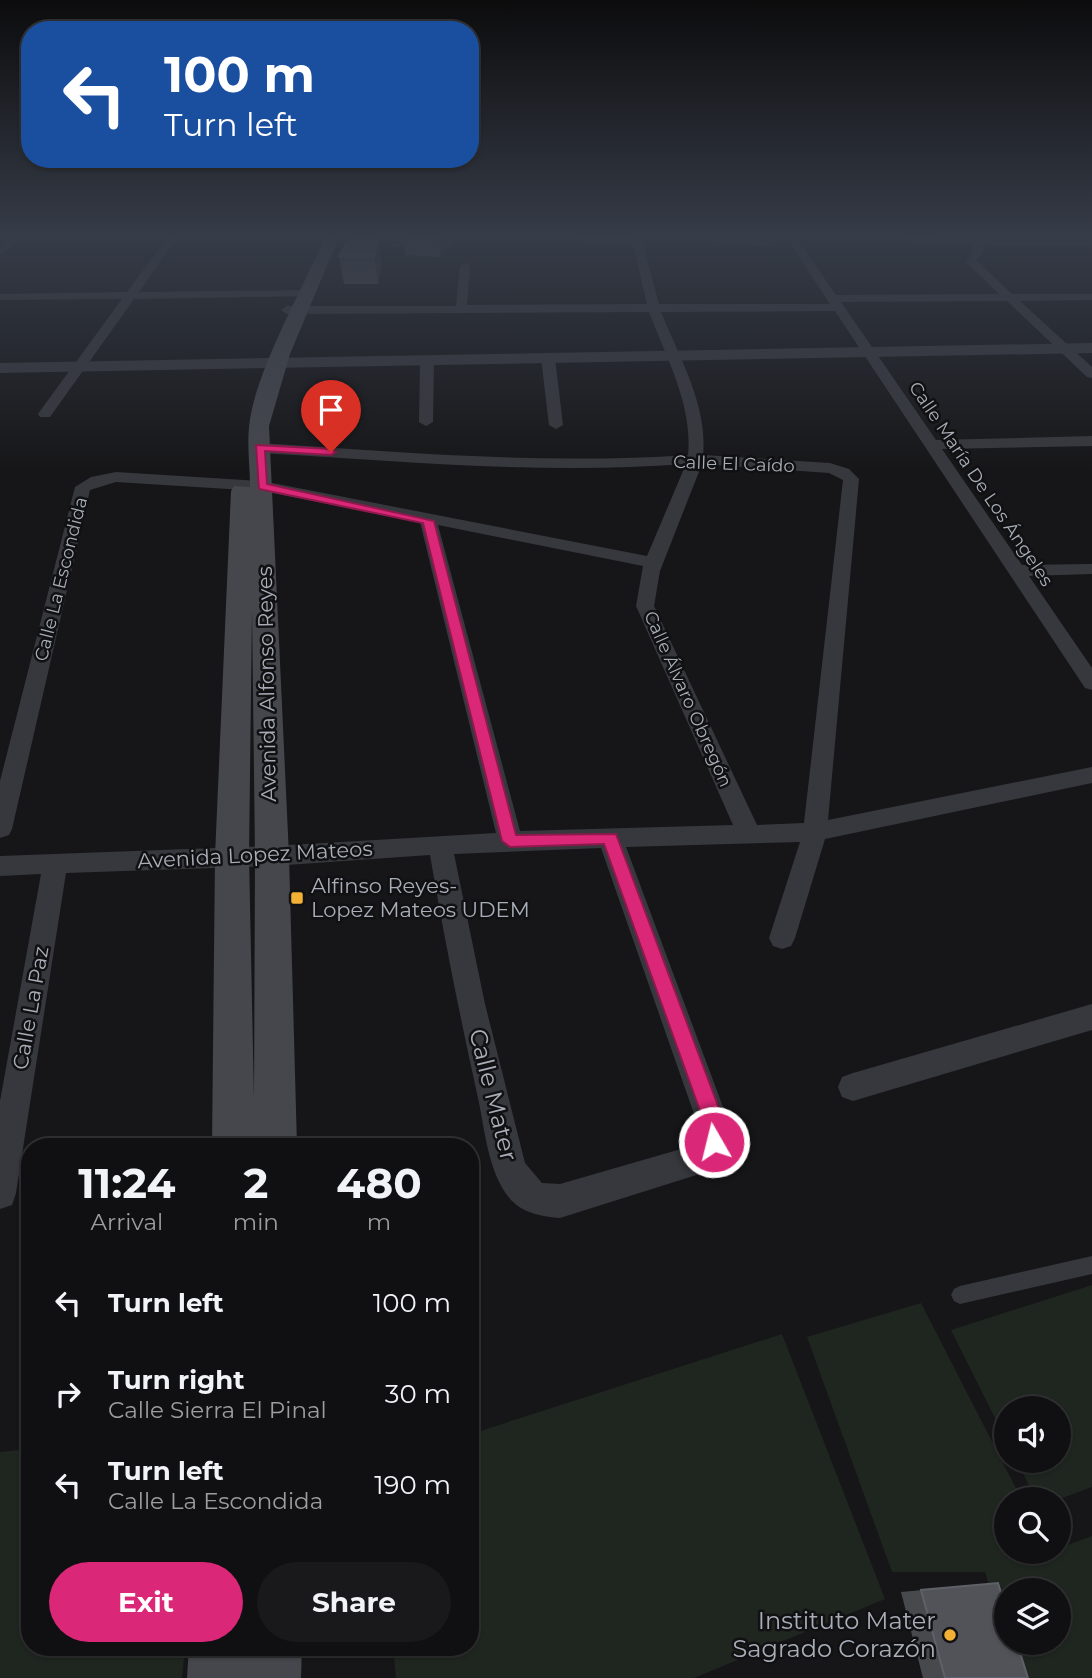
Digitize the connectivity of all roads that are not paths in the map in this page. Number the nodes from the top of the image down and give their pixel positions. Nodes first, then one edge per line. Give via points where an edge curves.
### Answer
1 (116, 315) edge
2 (292, 315) edge
3 (656, 315) edge
4 (843, 315) edge
5 (1029, 315) edge
6 (1064, 348) junction
7 (1092, 348) edge
8 (868, 352) junction
9 (672, 355) junction
10 (548, 358) junction
11 (427, 360) junction
12 (270, 364) junction
13 (77, 367) junction
14 (0, 368) edge
15 (1092, 374) edge
16 (46, 414) dead end
17 (426, 422) dead end
18 (556, 425) dead end
19 (1092, 441) edge
20 (932, 445) junction
21 (259, 447) junction
22 (695, 459) junction
23 (252, 486) junction
24 (428, 521) junction
25 (655, 563) junction
26 (1092, 569) edge
27 (1016, 571) junction
28 (1092, 683) edge
29 (1092, 775) edge
30 (0, 828) edge
31 (815, 832) junction
32 (749, 833) junction
33 (610, 838) junction
34 (510, 841) junction
35 (440, 845) junction
36 (232, 856) junction
37 (272, 856) junction
38 (55, 865) junction
39 (0, 866) edge
40 (782, 938) dead end
41 (1092, 1017) edge
42 (853, 1087) dead end
43 (233, 1138) edge
44 (275, 1138) edge
45 (0, 1193) edge
46 (1092, 1265) edge
47 (960, 1295) dead end
48 (218, 1656) edge
49 (272, 1656) edge
50 (217, 1678) edge
51 (271, 1678) edge

1 - 13 street
2 - 12 main road, Avenida Alfonso Reyes
3 - 9 street, Calle Álvaro Obregón
4 - 8 street, Calle María De Los Ángeles
5 - 6 street
6 - 7 street
6 - 8 street
6 - 15 street
8 - 9 street
8 - 20 street, Calle María De Los Ángeles
9 - 10 street
9 - 22 street, Calle Álvaro Obregón via 690,404
10 - 11 street
10 - 18 street
11 - 12 street
11 - 17 street
12 - 13 street
12 - 21 main road, Avenida Alfonso Reyes
12 - 23 main road, Avenida Alfonso Reyes via 244,427
13 - 14 street
13 - 16 street
19 - 20 street
20 - 27 street, Calle María De Los Ángeles
21 - 22 street, Calle El Caído via 537,465
21 - 23 main road, Avenida Alfonso Reyes
22 - 25 street, Calle Álvaro Obregón
22 - 31 street, Calle El Caído via 830,468 851,479
23 - 24 street, Calle La Escondida
23 - 30 street, Calle La Escondida via 116,477 83,487
23 - 36 main road, Avenida Alfonso Reyes
23 - 37 main road, Avenida Alfonso Reyes
24 - 25 street, Calle La Escondida
24 - 34 street
25 - 32 street, Calle Álvaro Obregón via 645,606
26 - 27 street
27 - 28 street, Calle María De Los Ángeles
29 - 31 street, Avenida Lopez Mateos
31 - 32 street, Avenida Lopez Mateos
31 - 40 street
32 - 33 street, Avenida Lopez Mateos
33 - 34 street, Avenida Lopez Mateos
33 - 35 street, Calle Mater via 716,1131 707,1154 695,1161 560,1201 529,1197 510,1167
34 - 35 street, Avenida Lopez Mateos
35 - 37 street, Avenida Lopez Mateos
36 - 37 street, Avenida Lopez Mateos
36 - 38 street, Avenida Lopez Mateos
36 - 43 main road, Avenida Alfonso Reyes
37 - 44 main road, Avenida Alfonso Reyes
38 - 39 street, Avenida Lopez Mateos
38 - 45 street, Calle La Paz
41 - 42 street
46 - 47 lane
48 - 50 main road
49 - 51 main road

